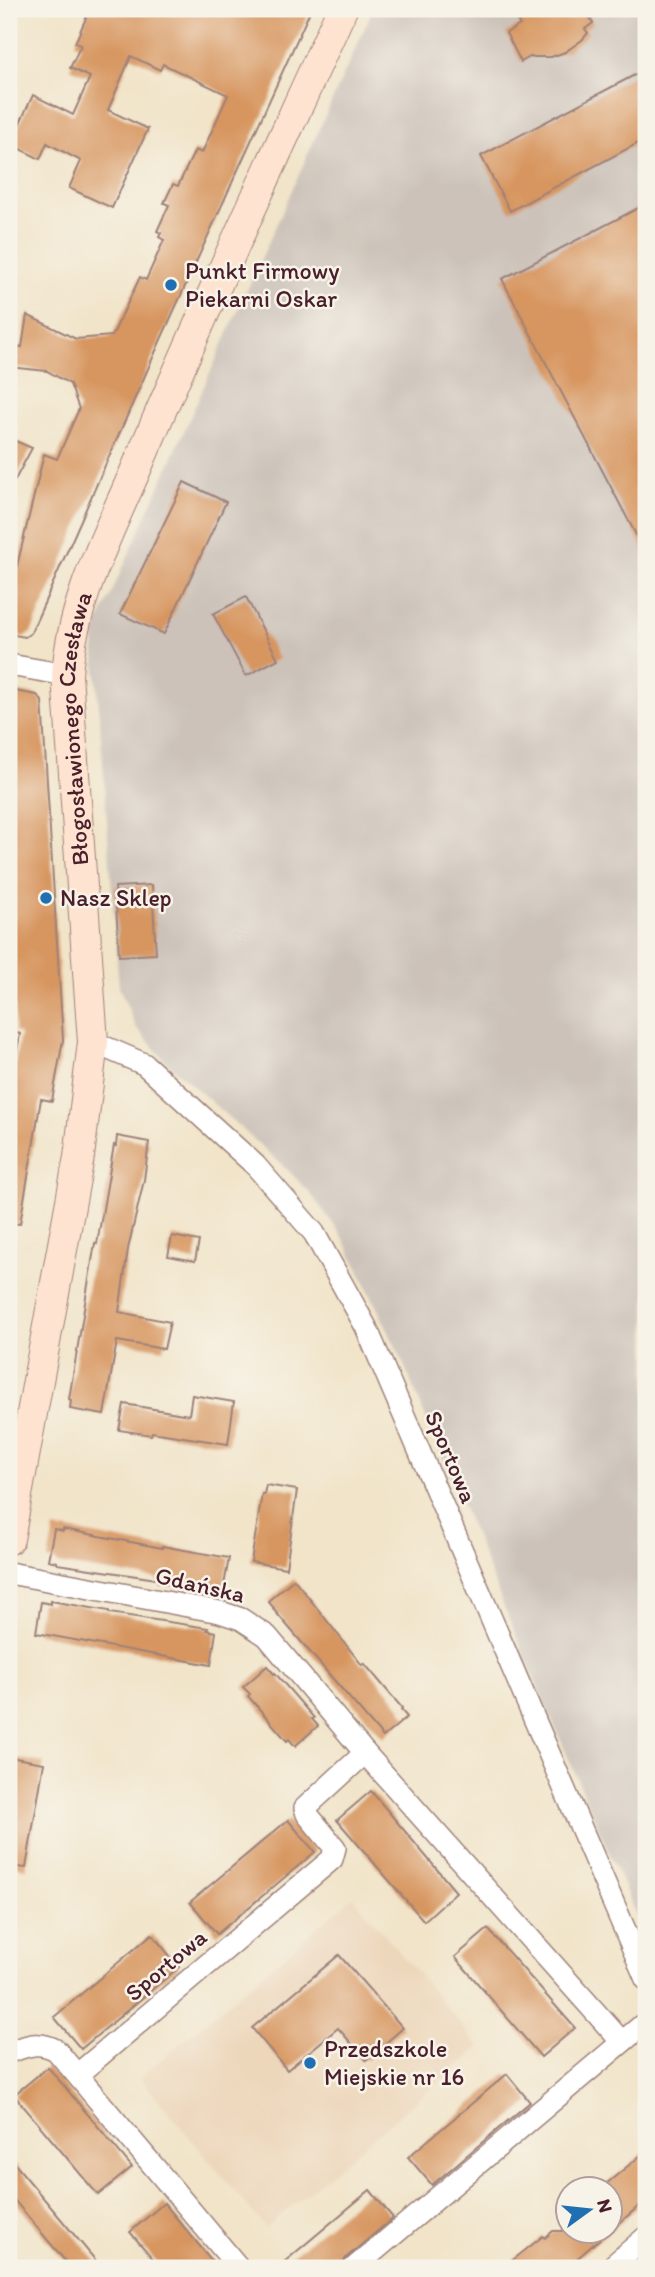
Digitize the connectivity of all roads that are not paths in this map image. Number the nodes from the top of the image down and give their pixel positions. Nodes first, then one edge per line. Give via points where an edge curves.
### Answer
1 (342, 9) edge
2 (9, 665) edge
3 (67, 675) junction
4 (93, 1042) junction
5 (9, 1539) edge
6 (9, 1573) edge
7 (365, 1753) junction
8 (646, 1979) edge
9 (646, 2022) edge
10 (621, 2041) junction
11 (9, 2052) edge
12 (78, 2074) junction
13 (646, 2238) edge
14 (239, 2268) edge
15 (354, 2268) edge
16 (610, 2268) edge

1 - 3 street, Błogosławionego Czesława via 164,404 89,583 69,647
2 - 3 street
3 - 4 street, Błogosławionego Czesława
4 - 5 street, Błogosławionego Czesława via 79,1157
4 - 8 street, Sportowa via 144,1064 255,1165 314,1233 366,1327
6 - 7 street, Gdańska via 241,1619 267,1636
7 - 10 street
7 - 12 street, Sportowa via 305,1808 335,1848 332,1859
9 - 10 street
10 - 15 street
11 - 12 street via 44,2044
12 - 14 street
13 - 16 street

